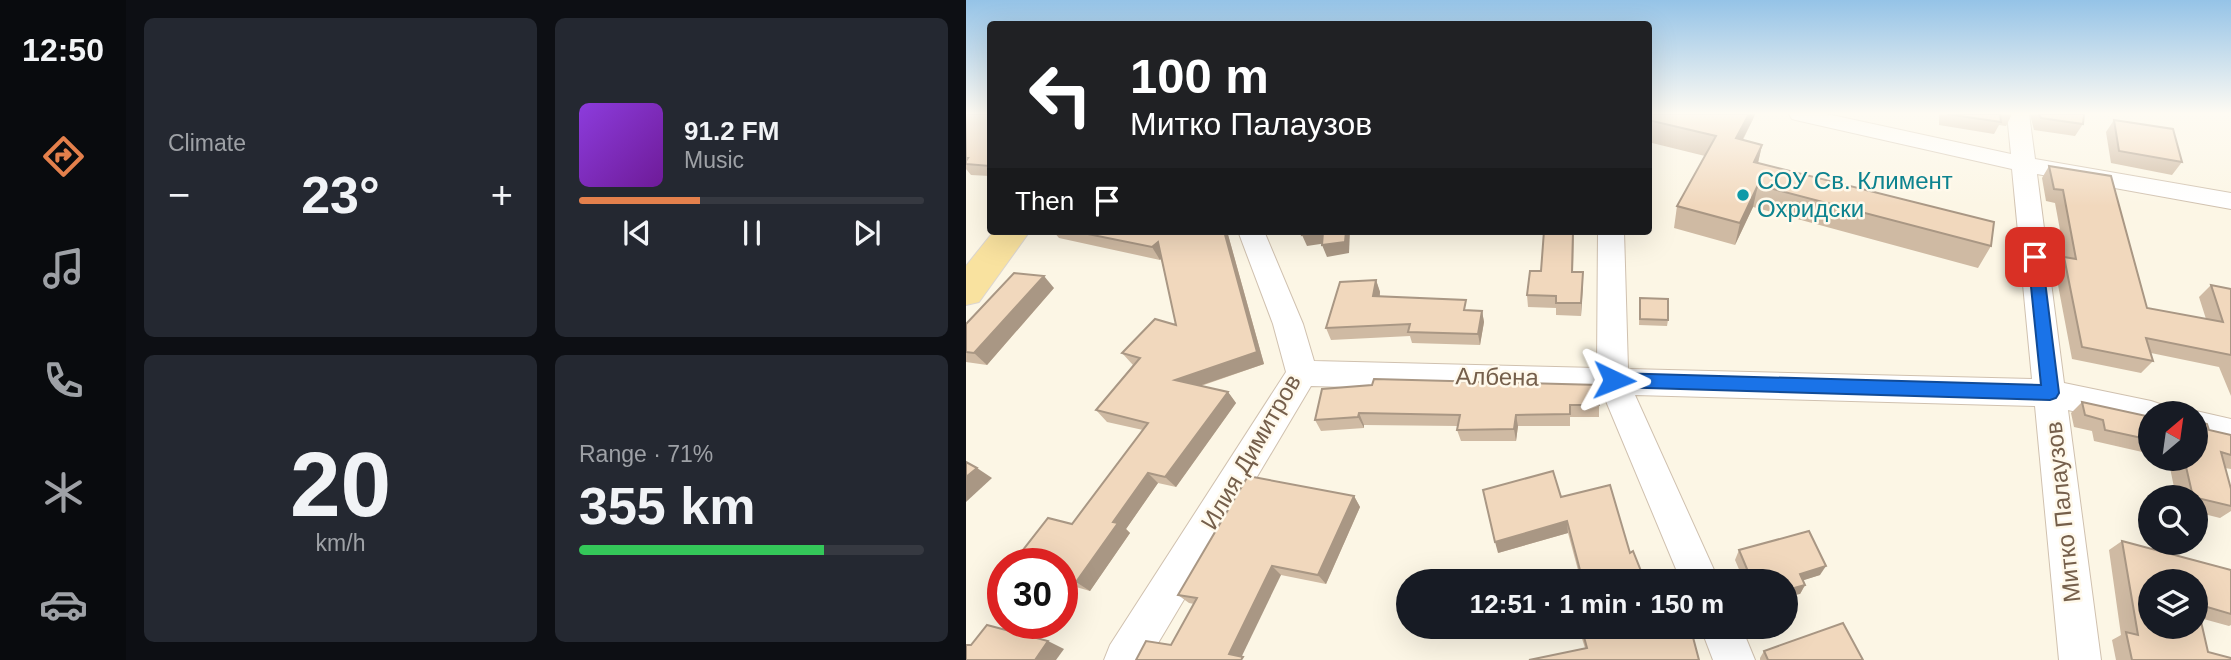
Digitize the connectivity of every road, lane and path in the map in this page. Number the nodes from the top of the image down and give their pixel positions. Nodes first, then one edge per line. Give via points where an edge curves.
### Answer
1 (1936, 145) edge
2 (2022, 145) edge
3 (2025, 165) junction
4 (2231, 201) edge
5 (1010, 235) edge
6 (1253, 235) edge
7 (1611, 235) edge
8 (966, 292) edge
9 (1302, 373) junction
10 (1614, 380) junction
11 (2050, 393) junction
12 (2138, 412) edge
13 (2208, 428) edge
14 (2231, 433) edge
15 (1695, 569) edge
16 (1725, 639) edge
17 (1125, 660) edge
18 (1734, 660) edge
19 (2080, 660) edge

1 - 3 street
2 - 3 street, Митко Палаузов
3 - 4 street
3 - 11 street, Митко Палаузов
5 - 8 main road
6 - 9 street, Илия Димитров
7 - 10 street
9 - 10 street, Албена
9 - 17 street, Илия Димитров
10 - 11 street, Албена
10 - 15 street
11 - 12 street, Албена
11 - 19 street, Митко Палаузов
13 - 14 street
16 - 18 street

